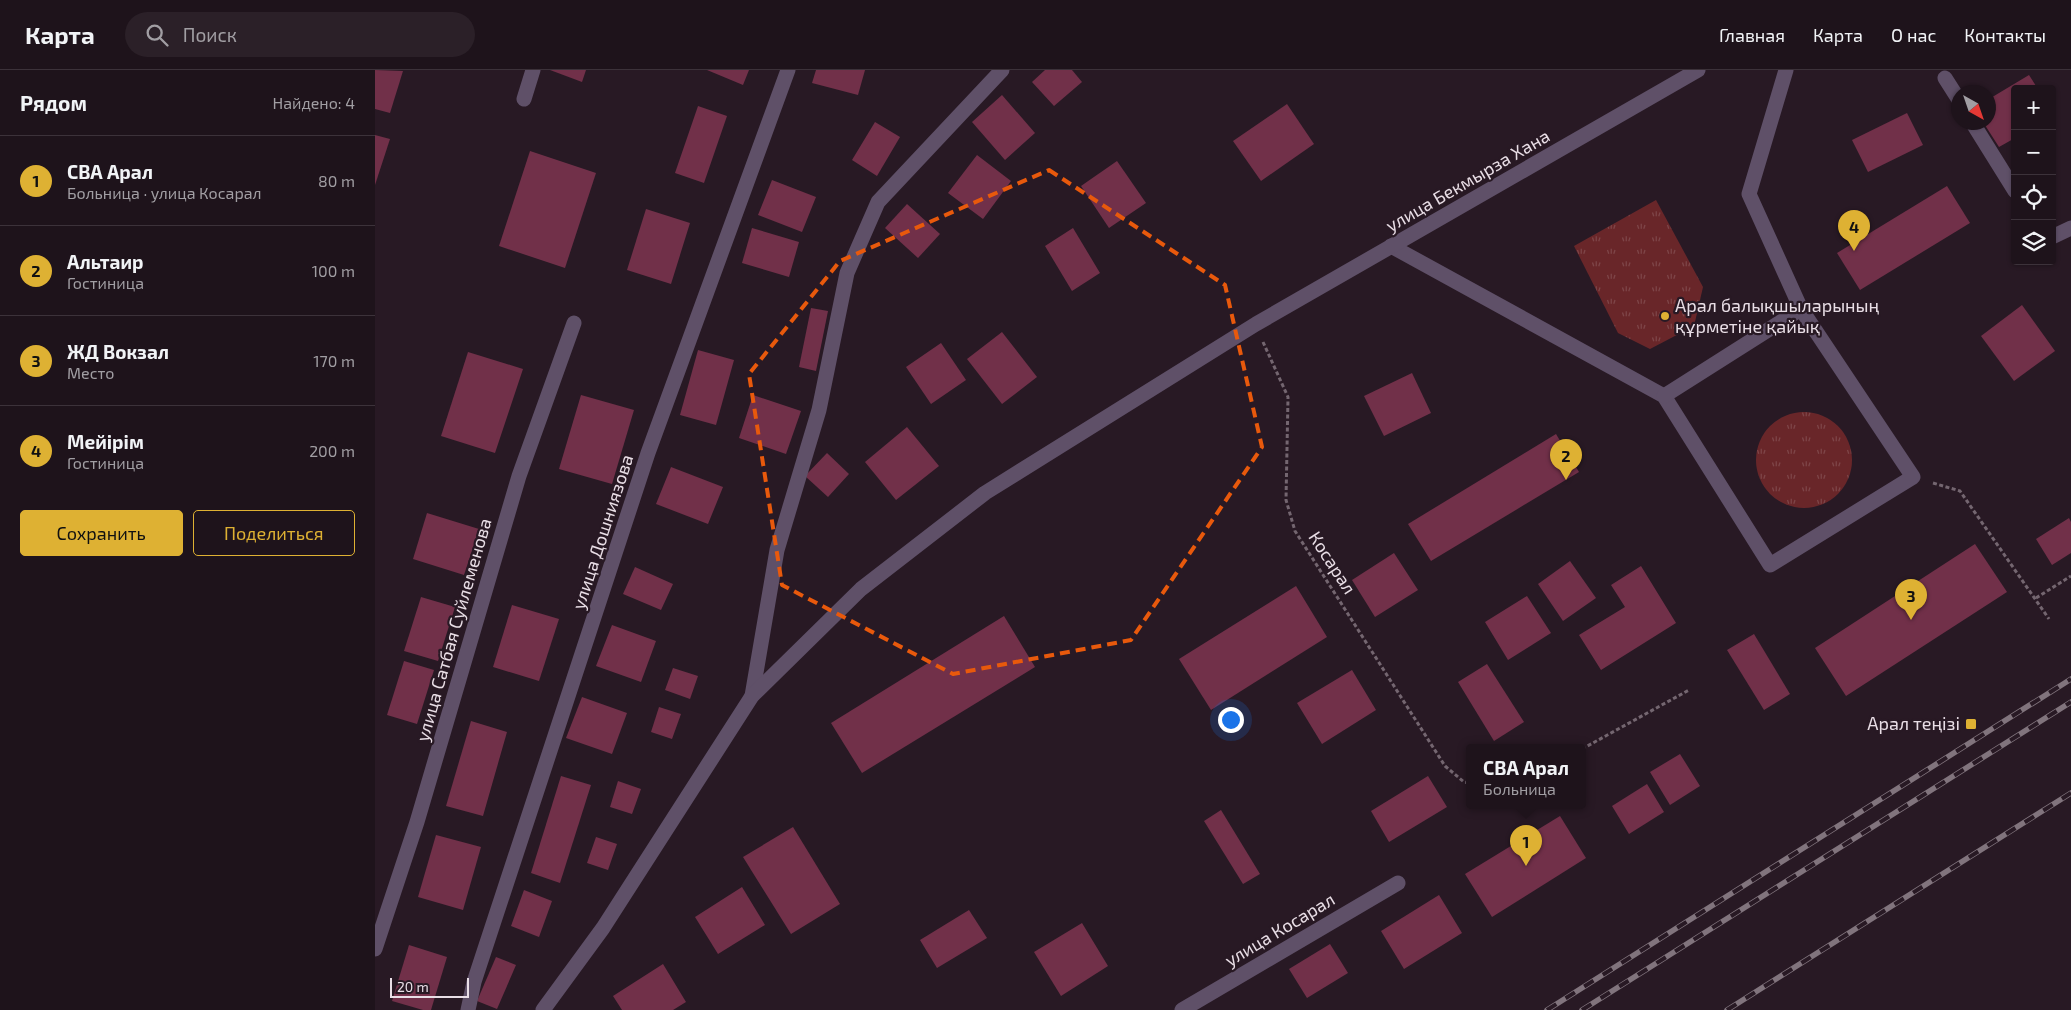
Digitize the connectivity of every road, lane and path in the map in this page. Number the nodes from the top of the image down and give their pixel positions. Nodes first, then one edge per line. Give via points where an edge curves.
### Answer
1 (533, 70) edge
2 (788, 70) edge
3 (1003, 70) edge
4 (1698, 70) edge
5 (1786, 70) edge
6 (1945, 78) dead end
7 (1951, 87) edge
8 (524, 99) dead end
9 (1977, 130) edge
10 (2011, 185) edge
11 (2071, 228) edge
12 (2056, 235) edge
13 (1391, 246) junction
14 (1801, 309) junction
15 (574, 323) dead end
16 (1255, 324) junction
17 (1663, 396) junction
18 (1913, 477) junction
19 (2071, 576) edge
20 (2036, 598) junction
21 (2049, 619) dead end
22 (1689, 690) dead end
23 (752, 696) junction
24 (1586, 747) edge
25 (1466, 782) edge
26 (1398, 883) dead end
27 (375, 949) edge
28 (468, 1010) edge
29 (543, 1010) edge
30 (1182, 1010) edge

1 - 8 street
2 - 28 street, улица Дошниязова via 648,454
3 - 23 street via 878,202 847,273 819,410 777,550
4 - 13 street, улица Бекмырза Хана
5 - 14 street via 1749,194
6 - 7 street
9 - 10 street
11 - 12 street
13 - 16 street, улица Бекмырза Хана
13 - 17 street
14 - 17 street
14 - 18 street
15 - 27 street, улица Сатбая Суйлеменова via 519,476 417,822
16 - 23 street, улица Бекмырза Хана via 985,493 861,589
16 - 25 path, Косарал via 1288,397 1286,500 1295,531 1445,766
17 - 18 street via 1770,565
18 - 20 path via 1960,491
19 - 20 path
20 - 21 path
22 - 24 path
23 - 29 street via 603,928
26 - 30 street, улица Косарал

